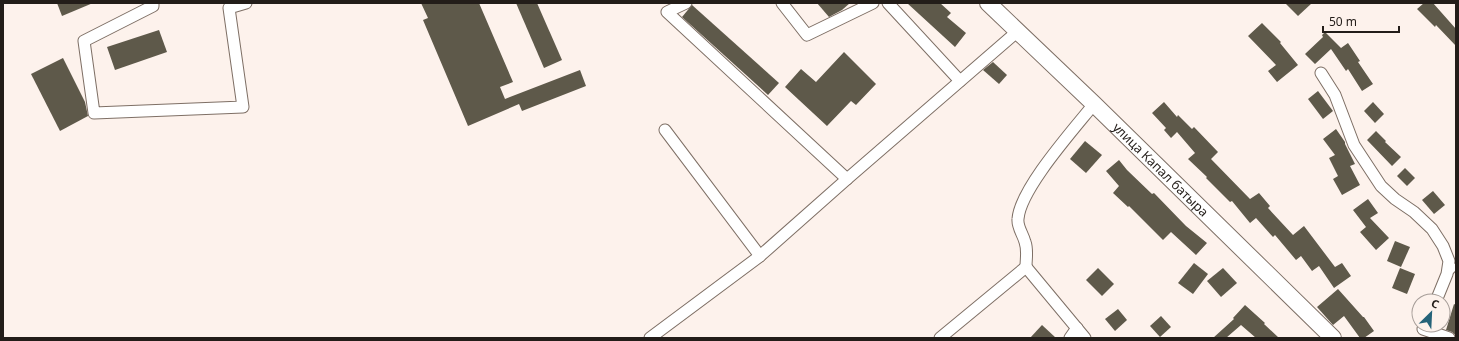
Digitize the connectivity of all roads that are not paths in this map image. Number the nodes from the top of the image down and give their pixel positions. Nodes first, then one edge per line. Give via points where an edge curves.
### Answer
1 (153, 3) edge
2 (246, 3) edge
3 (686, 3) edge
4 (782, 3) edge
5 (872, 3) edge
6 (888, 3) edge
7 (988, 3) edge
8 (1018, 31) junction
9 (1322, 73) dead end
10 (960, 81) junction
11 (1094, 104) junction
12 (665, 130) dead end
13 (847, 179) junction
14 (760, 256) junction
15 (1026, 266) junction
16 (1456, 266) edge
17 (1447, 274) junction
18 (1439, 293) edge
19 (1077, 328) junction
20 (1430, 333) edge
21 (650, 338) edge
22 (940, 338) edge
23 (1070, 338) edge
24 (1085, 338) edge
25 (1333, 338) edge
26 (1449, 338) edge

1 - 2 street via 153,6 84,41 94,113 243,107 229,8
3 - 13 street via 667,12
4 - 5 street via 807,35
6 - 10 street
7 - 8 main road, улица Капал батыра
8 - 10 street
8 - 11 main road, улица Капал батыра
9 - 17 street via 1335,95 1354,145 1381,186 1432,229 1443,246 1449,261
10 - 13 street
11 - 15 street via 1036,178 1020,208 1018,226 1027,248
11 - 25 main road, улица Капал батыра
12 - 14 street
13 - 14 street
14 - 21 street
15 - 19 street
15 - 22 street
16 - 17 lane
17 - 18 street
19 - 23 street
19 - 24 street
20 - 26 street

